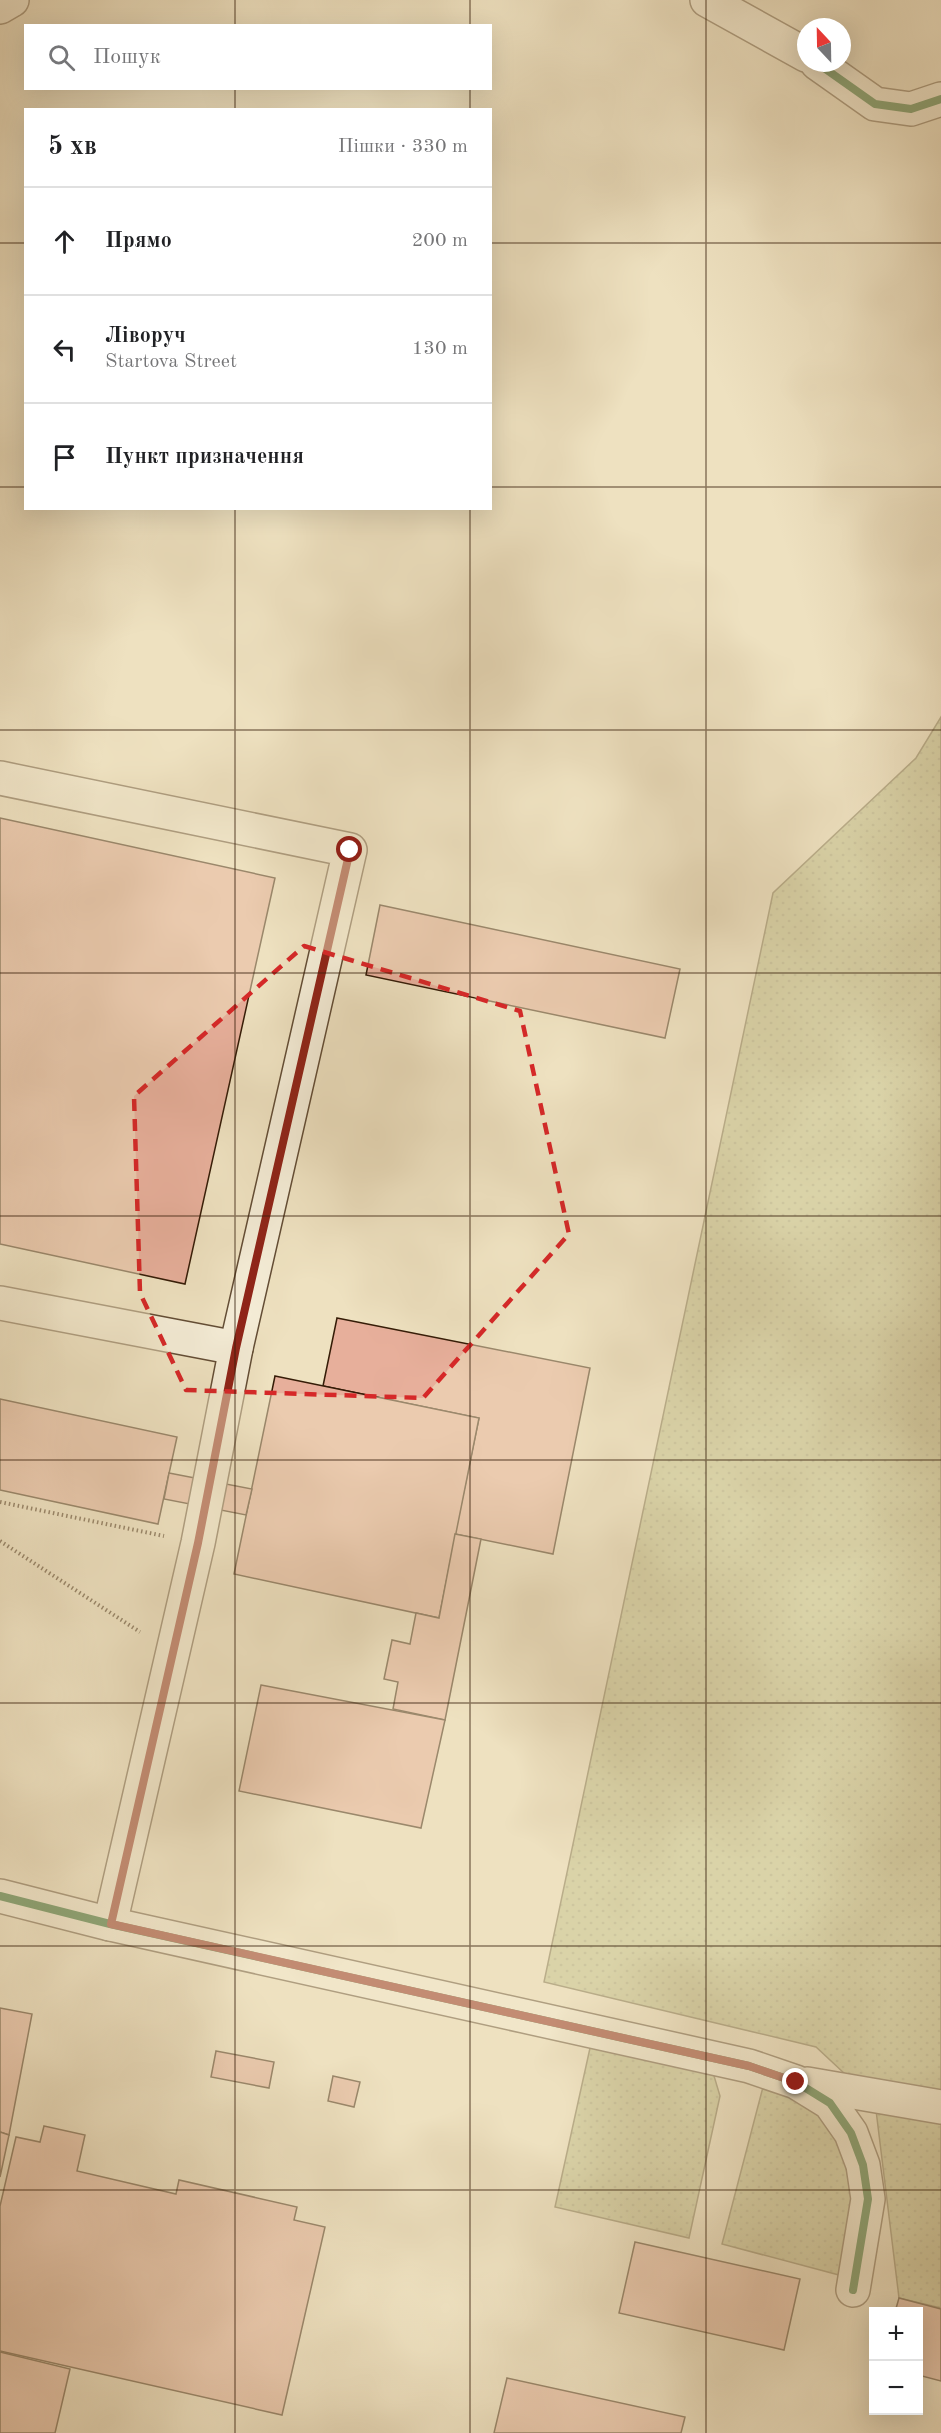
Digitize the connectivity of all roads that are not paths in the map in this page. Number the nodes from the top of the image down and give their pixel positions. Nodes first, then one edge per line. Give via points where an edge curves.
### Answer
1 (12, 0) edge
2 (707, 0) edge
3 (0, 7) edge
4 (797, 50) edge
5 (830, 72) edge
6 (941, 99) edge
7 (0, 778) edge
8 (0, 1303) edge
9 (236, 1348) junction
10 (0, 1896) edge
11 (111, 1924) junction
12 (796, 2082) junction
13 (941, 2107) edge
14 (853, 2290) dead end

1 - 3 street
2 - 4 street
5 - 6 street via 875,104 911,109
7 - 9 street via 350,850
8 - 9 street
9 - 11 street via 198,1543
10 - 11 street
11 - 12 street via 749,2066
12 - 13 street
12 - 14 street via 830,2103 851,2133 863,2165 868,2199

